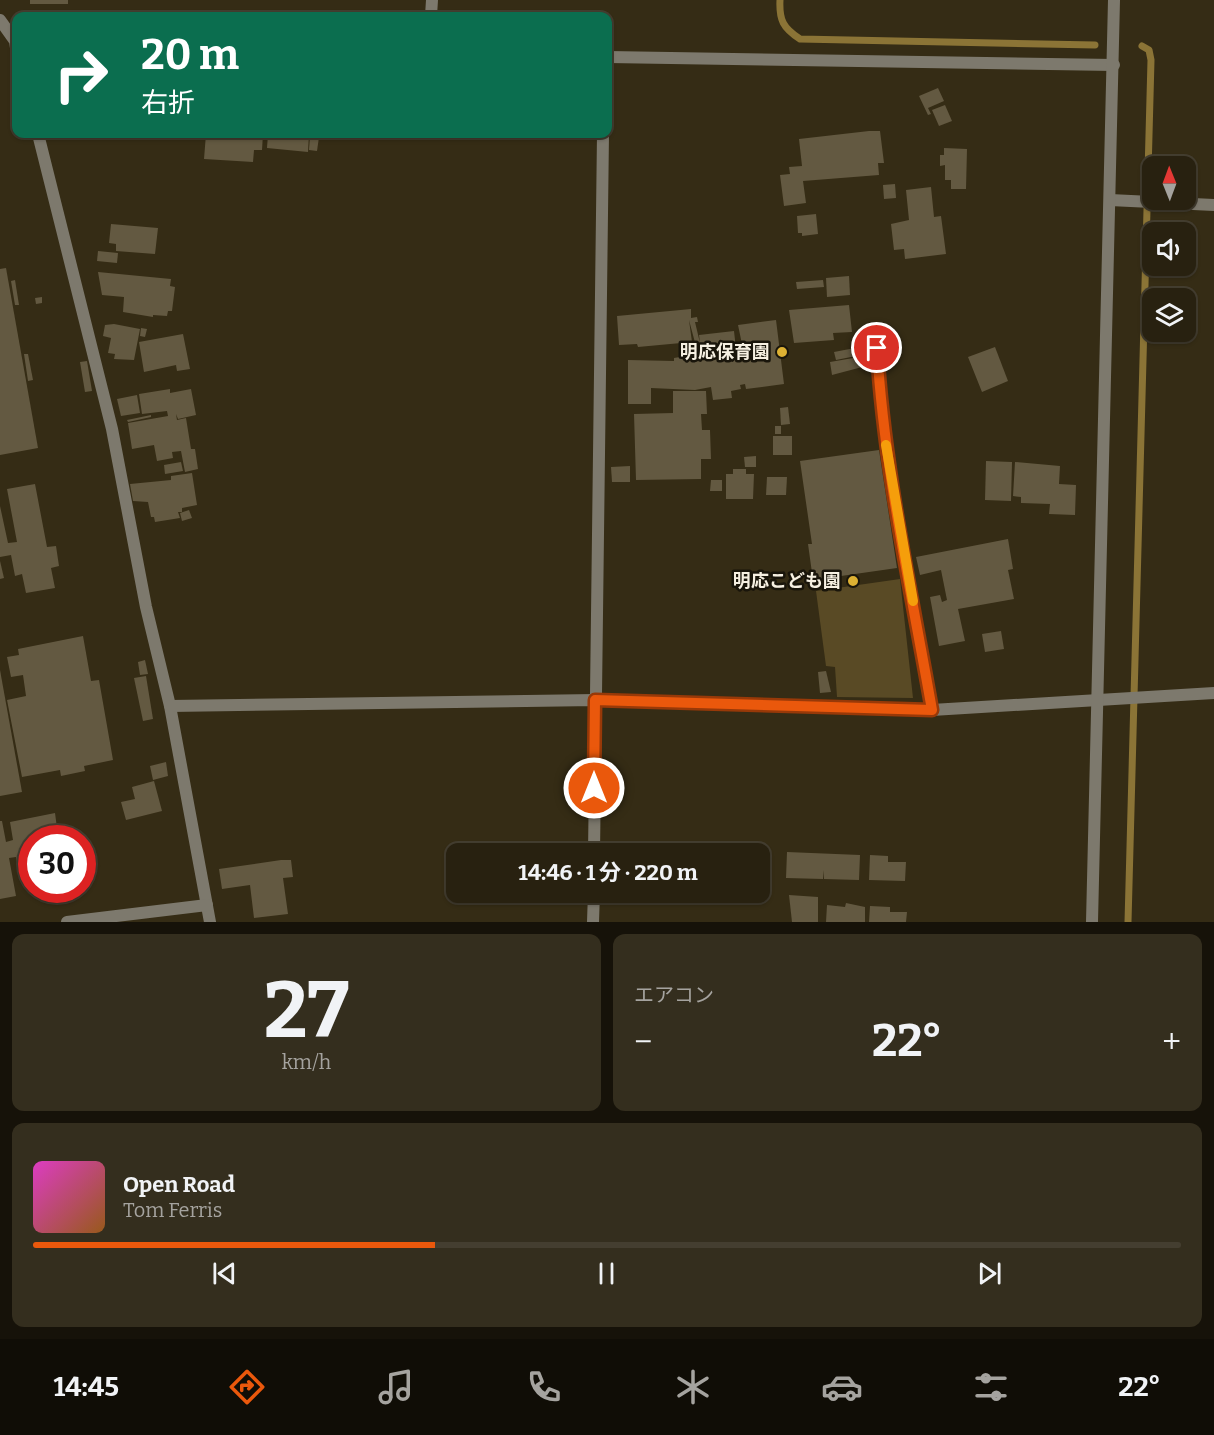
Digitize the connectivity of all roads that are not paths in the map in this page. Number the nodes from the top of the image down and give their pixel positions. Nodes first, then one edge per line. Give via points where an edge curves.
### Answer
1 (1114, 0) edge
2 (1, 23) edge
3 (12, 38) edge
4 (612, 57) edge
5 (1114, 64) junction
6 (39, 138) edge
7 (603, 138) edge
8 (1110, 200) junction
9 (1214, 205) edge
10 (877, 348) dead end
11 (1214, 693) edge
12 (595, 700) junction
13 (1098, 702) junction
14 (170, 706) junction
15 (932, 710) junction
16 (594, 843) edge
17 (594, 903) edge
18 (207, 905) junction
19 (66, 922) edge
20 (210, 922) edge
21 (593, 922) edge
22 (1092, 922) edge

1 - 5 street
2 - 3 street
4 - 5 street
5 - 8 street
6 - 14 street via 112,429 146,607
7 - 12 street
8 - 9 street
8 - 13 street
10 - 15 street via 880,403
11 - 13 street
12 - 14 street
12 - 15 street
12 - 16 street
13 - 15 street
13 - 22 street
14 - 18 street
17 - 21 street
18 - 19 street
18 - 20 street

